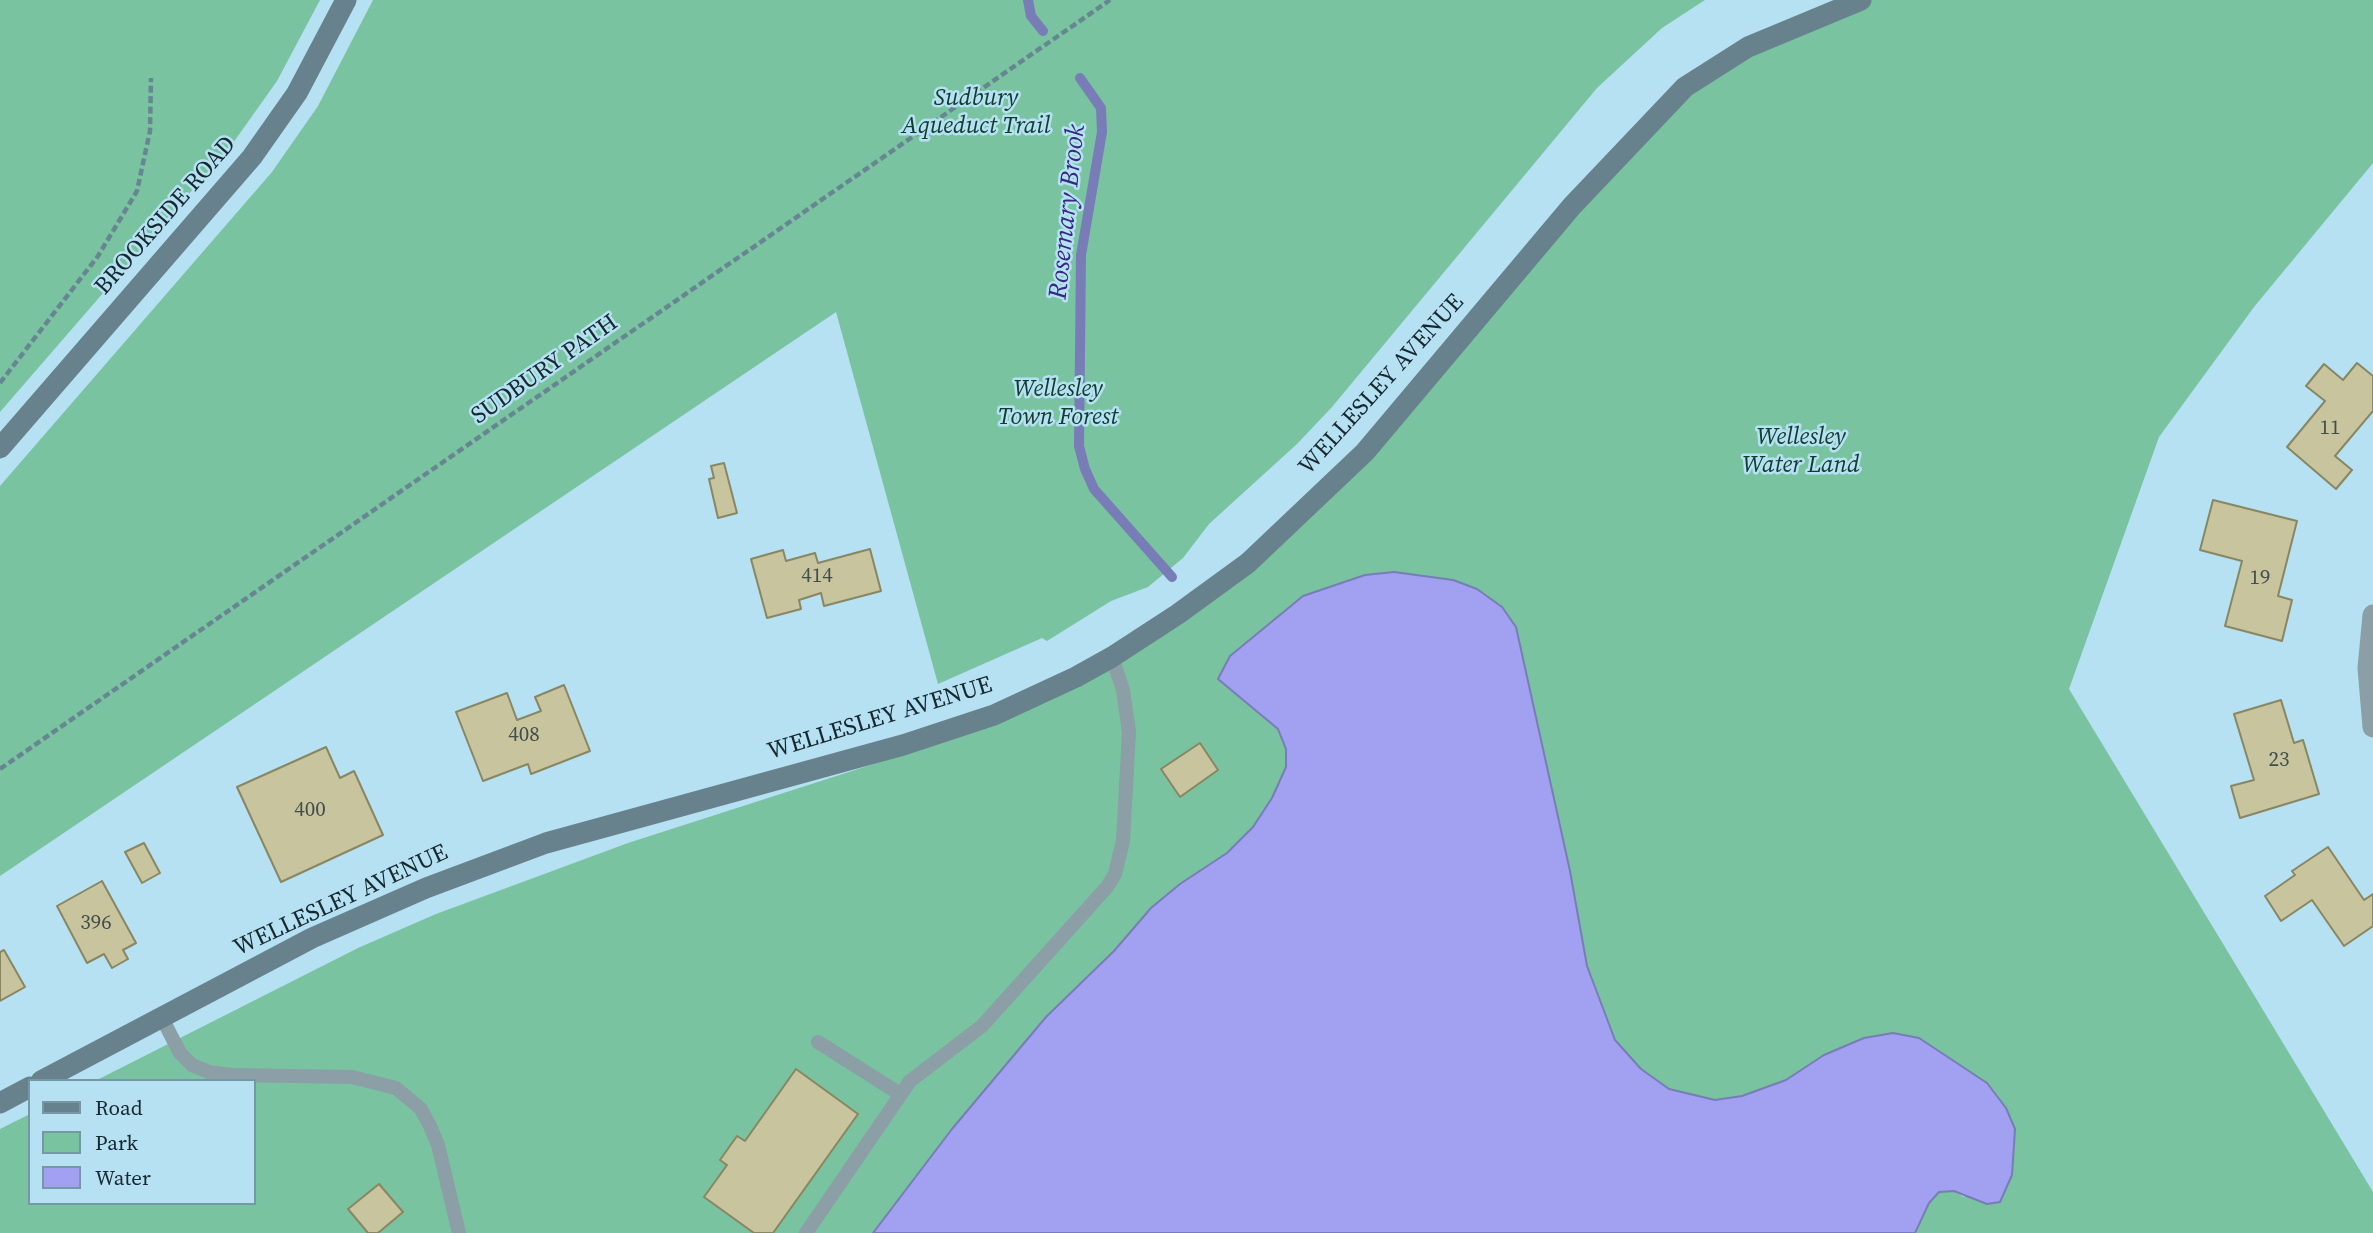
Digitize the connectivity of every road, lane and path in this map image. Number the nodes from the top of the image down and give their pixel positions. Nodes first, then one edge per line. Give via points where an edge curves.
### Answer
1 (346, 0) edge
2 (1110, 0) edge
3 (1861, 0) edge
4 (151, 78) dead end
5 (0, 383) edge
6 (0, 448) edge
7 (2373, 615) edge
8 (1112, 657) junction
9 (2373, 727) edge
10 (0, 769) edge
11 (160, 1016) junction
12 (818, 1042) dead end
13 (45, 1079) edge
14 (28, 1088) edge
15 (900, 1094) junction
16 (0, 1103) edge
17 (459, 1233) edge
18 (806, 1233) edge

1 - 6 main road, BROOKSIDE ROAD via 297,93 252,157
2 - 10 path, SUDBURY PATH
3 - 8 main road, WELLESLEY AVENUE via 1748,47 1685,87 1572,206 1365,452 1248,563
4 - 5 path via 150,131 137,191 98,256
7 - 9 street via 2368,694
8 - 11 main road, WELLESLEY AVENUE via 1039,695 903,745 546,843 471,870 346,922
8 - 15 lane via 1129,732 1123,841 1115,874 982,1026 922,1070
11 - 13 main road, WELLESLEY AVENUE
11 - 17 lane via 180,1053 209,1072 352,1077 396,1088 421,1109 438,1144
12 - 15 lane
14 - 16 main road
15 - 18 lane

